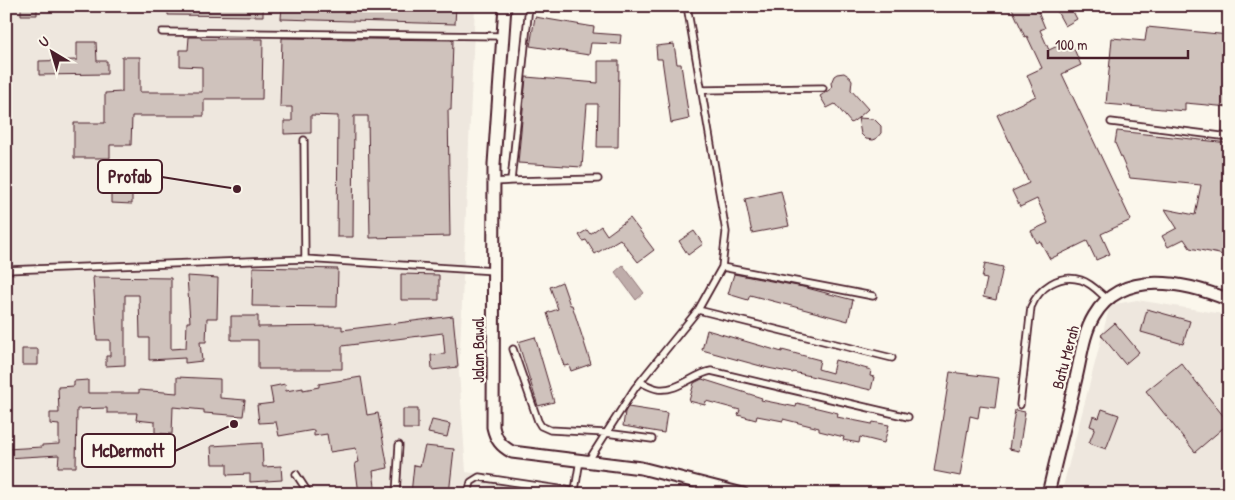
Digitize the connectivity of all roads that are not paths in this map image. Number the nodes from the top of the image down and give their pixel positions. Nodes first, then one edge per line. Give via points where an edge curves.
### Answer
1 (505, 6) edge
2 (529, 6) edge
3 (687, 6) edge
4 (162, 32) dead end
5 (503, 36) junction
6 (823, 88) dead end
7 (702, 90) junction
8 (1111, 122) dead end
9 (1229, 136) edge
10 (304, 140) dead end
11 (598, 179) dead end
12 (511, 181) junction
13 (494, 182) junction
14 (305, 259) junction
15 (722, 267) junction
16 (6, 270) edge
17 (495, 271) junction
18 (873, 296) dead end
19 (1106, 298) junction
20 (1229, 300) edge
21 (698, 310) junction
22 (513, 350) dead end
23 (892, 358) dead end
24 (640, 382) junction
25 (1020, 405) dead end
26 (908, 417) dead end
27 (606, 433) junction
28 (652, 439) dead end
29 (399, 445) dead end
30 (585, 460) junction
31 (296, 474) dead end
32 (574, 490) junction
33 (309, 494) edge
34 (396, 494) edge
35 (468, 494) edge
36 (592, 494) edge
37 (743, 494) edge
38 (1048, 494) edge

1 - 5 street, Jalan Bawal
2 - 12 lane
3 - 7 lane
4 - 5 lane
5 - 13 street, Jalan Bawal
6 - 7 lane
7 - 15 lane via 726,232
8 - 9 lane
10 - 14 lane
11 - 12 lane
12 - 13 lane
13 - 17 street, Jalan Bawal
14 - 16 lane
14 - 17 lane
15 - 18 lane
15 - 21 lane
17 - 30 street, Jalan Bawal via 493,427 496,438 512,452
19 - 20 street via 1142,284 1161,282 1187,285
19 - 25 lane via 1081,280 1065,278 1043,288 1031,307
19 - 38 street, Batu Merah via 1093,317 1083,345
21 - 23 lane
21 - 24 lane
22 - 27 lane via 541,426 550,430
24 - 26 lane via 665,389 711,371
24 - 27 lane
27 - 28 lane
27 - 30 lane
29 - 34 lane
30 - 32 lane
30 - 37 street, Jalan Bawal via 641,468
31 - 33 lane
32 - 35 lane via 479,477 471,482
32 - 36 lane

